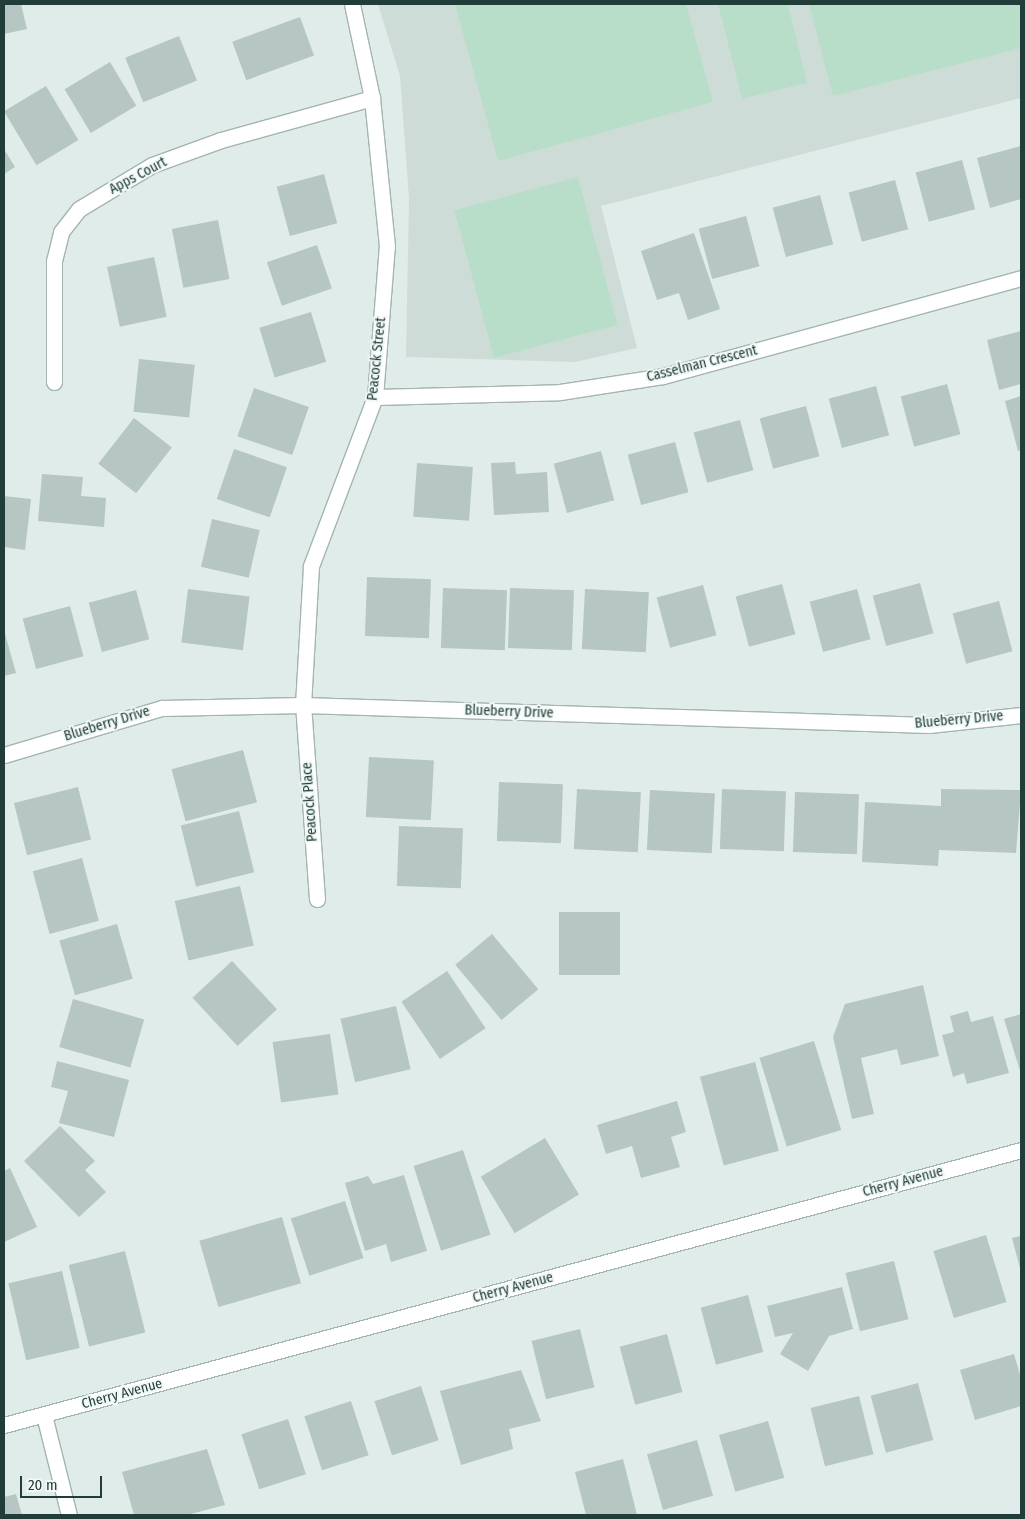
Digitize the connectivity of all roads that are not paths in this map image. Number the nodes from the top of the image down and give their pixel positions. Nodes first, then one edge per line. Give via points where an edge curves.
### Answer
1 (352, 4) edge
2 (372, 98) junction
3 (1021, 278) edge
4 (54, 382) dead end
5 (375, 397) junction
6 (303, 705) junction
7 (1021, 715) edge
8 (4, 755) edge
9 (317, 899) dead end
10 (1021, 1150) edge
11 (44, 1415) junction
12 (4, 1425) edge
13 (69, 1515) edge

1 - 2 street, Peacock Street
2 - 4 street, Apps Court via 221,140 152,165 79,209 61,232 54,262
2 - 5 street, Peacock Street via 387,246
3 - 5 street, Casselman Crescent via 663,376 560,392
5 - 6 street, Peacock Street via 311,566
6 - 7 street, Blueberry Drive via 929,725
6 - 8 street, Blueberry Drive via 162,708
6 - 9 street, Peacock Place
10 - 11 street, Cherry Avenue
11 - 12 street, Cherry Avenue
11 - 13 street

